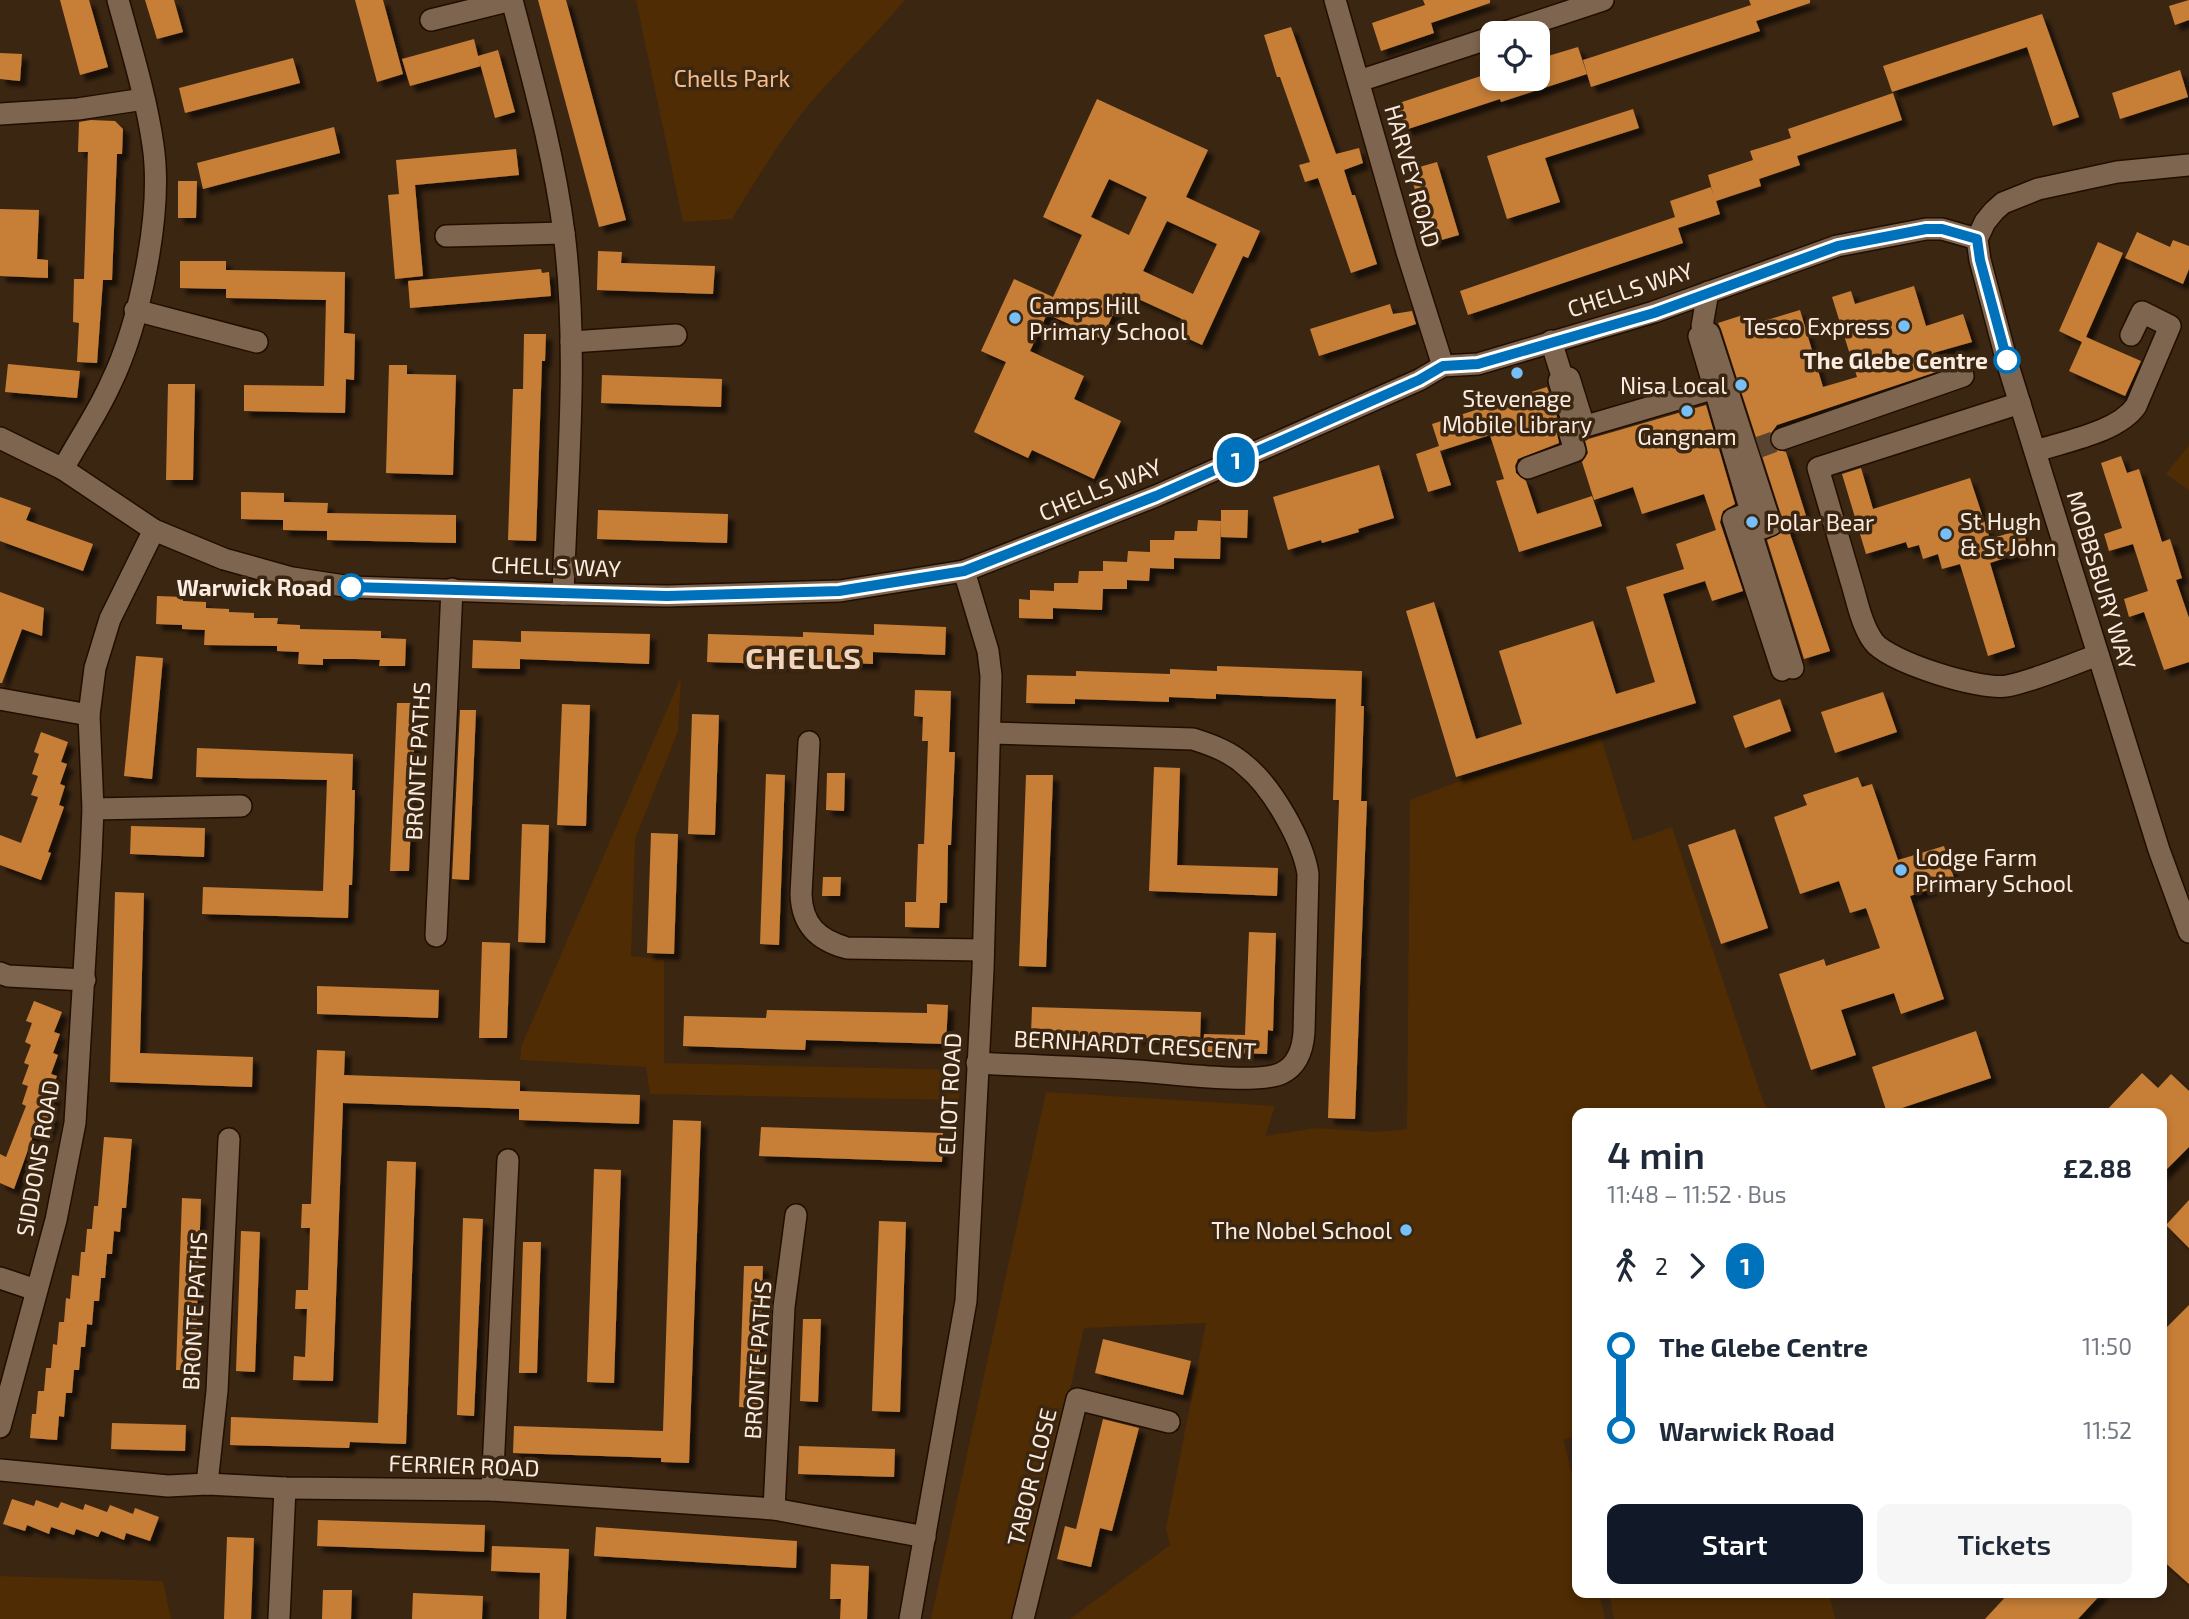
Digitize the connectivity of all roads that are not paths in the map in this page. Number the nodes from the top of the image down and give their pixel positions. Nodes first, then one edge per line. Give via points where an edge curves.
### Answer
1 (118, 0) edge
2 (512, 0) edge
3 (1335, 0) edge
4 (1603, 0) edge
5 (430, 20) dead end
6 (1539, 21) edge
7 (1480, 41) edge
8 (1359, 81) junction
9 (144, 99) junction
10 (0, 114) edge
11 (2189, 164) edge
12 (564, 233) junction
13 (446, 236) dead end
14 (1977, 239) junction
15 (1708, 292) junction
16 (135, 310) junction
17 (1702, 326) dead end
18 (676, 335) dead end
19 (2131, 335) dead end
20 (1551, 341) junction
21 (257, 342) dead end
22 (571, 342) junction
23 (1443, 366) junction
24 (1561, 373) dead end
25 (1963, 376) dead end
26 (1720, 386) junction
27 (2020, 403) junction
28 (0, 438) edge
29 (1782, 439) tunnel mouth
30 (2036, 451) junction
31 (1528, 468) dead end
32 (63, 469) junction
33 (1751, 522) junction
34 (154, 530) junction
35 (964, 571) junction
36 (452, 589) junction
37 (563, 594) junction
38 (2098, 655) junction
39 (1788, 669) dead end
40 (0, 699) edge
41 (89, 715) junction
42 (991, 733) junction
43 (809, 742) dead end
44 (241, 806) dead end
45 (93, 809) junction
46 (2189, 932) edge
47 (436, 936) dead end
48 (983, 950) junction
49 (0, 973) edge
50 (85, 980) junction
51 (977, 1063) junction
52 (229, 1139) dead end
53 (508, 1160) dead end
54 (796, 1215) dead end
55 (0, 1278) edge
56 (37, 1290) junction
57 (1169, 1422) dead end
58 (0, 1427) edge
59 (0, 1470) edge
60 (207, 1484) junction
61 (285, 1488) junction
62 (492, 1490) junction
63 (774, 1509) junction
64 (925, 1537) junction
65 (279, 1619) edge
66 (910, 1619) edge
67 (1023, 1619) edge

1 - 9 street
2 - 5 street
2 - 12 street via 539,104
3 - 8 street, HARVEY ROAD
4 - 6 street
7 - 8 street
8 - 23 street, HARVEY ROAD
9 - 10 street
9 - 16 street via 154,147 154,223
11 - 14 street via 2117,172 2038,189 2003,203
12 - 13 street
12 - 22 street
14 - 15 street, CHELLS WAY via 1942,229 1909,231 1838,246
14 - 27 street, MOBBSBURY WAY
15 - 17 street
15 - 20 street, CHELLS WAY via 1654,313
16 - 21 street
16 - 32 street via 111,384
18 - 22 street
19 - 30 street via 2142,312 2170,326 2130,415
20 - 23 street, CHELLS WAY via 1478,364
20 - 24 street
22 - 37 street
23 - 35 street, CHELLS WAY via 1156,496
25 - 29 street
26 - 31 street via 1569,431 1575,451
26 - 33 street
26 - 33 street via 1750,450
27 - 30 street, MOBBSBURY WAY
27 - 38 street via 1818,468 1861,611 1874,642 1885,652 1980,684 2006,687
28 - 32 street, CHELLS WAY
30 - 38 street, MOBBSBURY WAY
32 - 34 street, CHELLS WAY
33 - 39 street
34 - 36 street, CHELLS WAY via 224,559 292,578 351,587
34 - 41 street, SIDDONS ROAD via 110,619 95,668
35 - 37 street, CHELLS WAY via 839,591
35 - 42 street, ELIOT ROAD via 988,651
36 - 37 street, CHELLS WAY
36 - 47 street, BRONTE PATHS
38 - 46 street, MOBBSBURY WAY
40 - 41 street
41 - 45 street, SIDDONS ROAD
42 - 48 street, ELIOT ROAD
42 - 51 street, BERNHARDT CRESCENT via 1193,738 1247,766 1262,781 1305,856 1304,1032 1301,1051 1291,1066 1265,1077
43 - 48 street via 801,906 809,926 827,941 847,948
44 - 45 street
45 - 50 street, SIDDONS ROAD
48 - 51 street, ELIOT ROAD
49 - 50 street
50 - 56 street, SIDDONS ROAD via 75,1123
51 - 64 street, ELIOT ROAD via 966,1301
52 - 60 street, BRONTE PATHS via 217,1391
53 - 62 street
54 - 63 street, BRONTE PATHS via 784,1307
55 - 56 street
56 - 58 street, SIDDONS ROAD
57 - 67 street, TABOR CLOSE via 1077,1399
59 - 60 street, FERRIER ROAD via 168,1486
60 - 61 street, FERRIER ROAD
61 - 62 street, FERRIER ROAD
61 - 65 street
62 - 63 street, FERRIER ROAD
63 - 64 street, FERRIER ROAD
64 - 66 street, ELIOT ROAD

